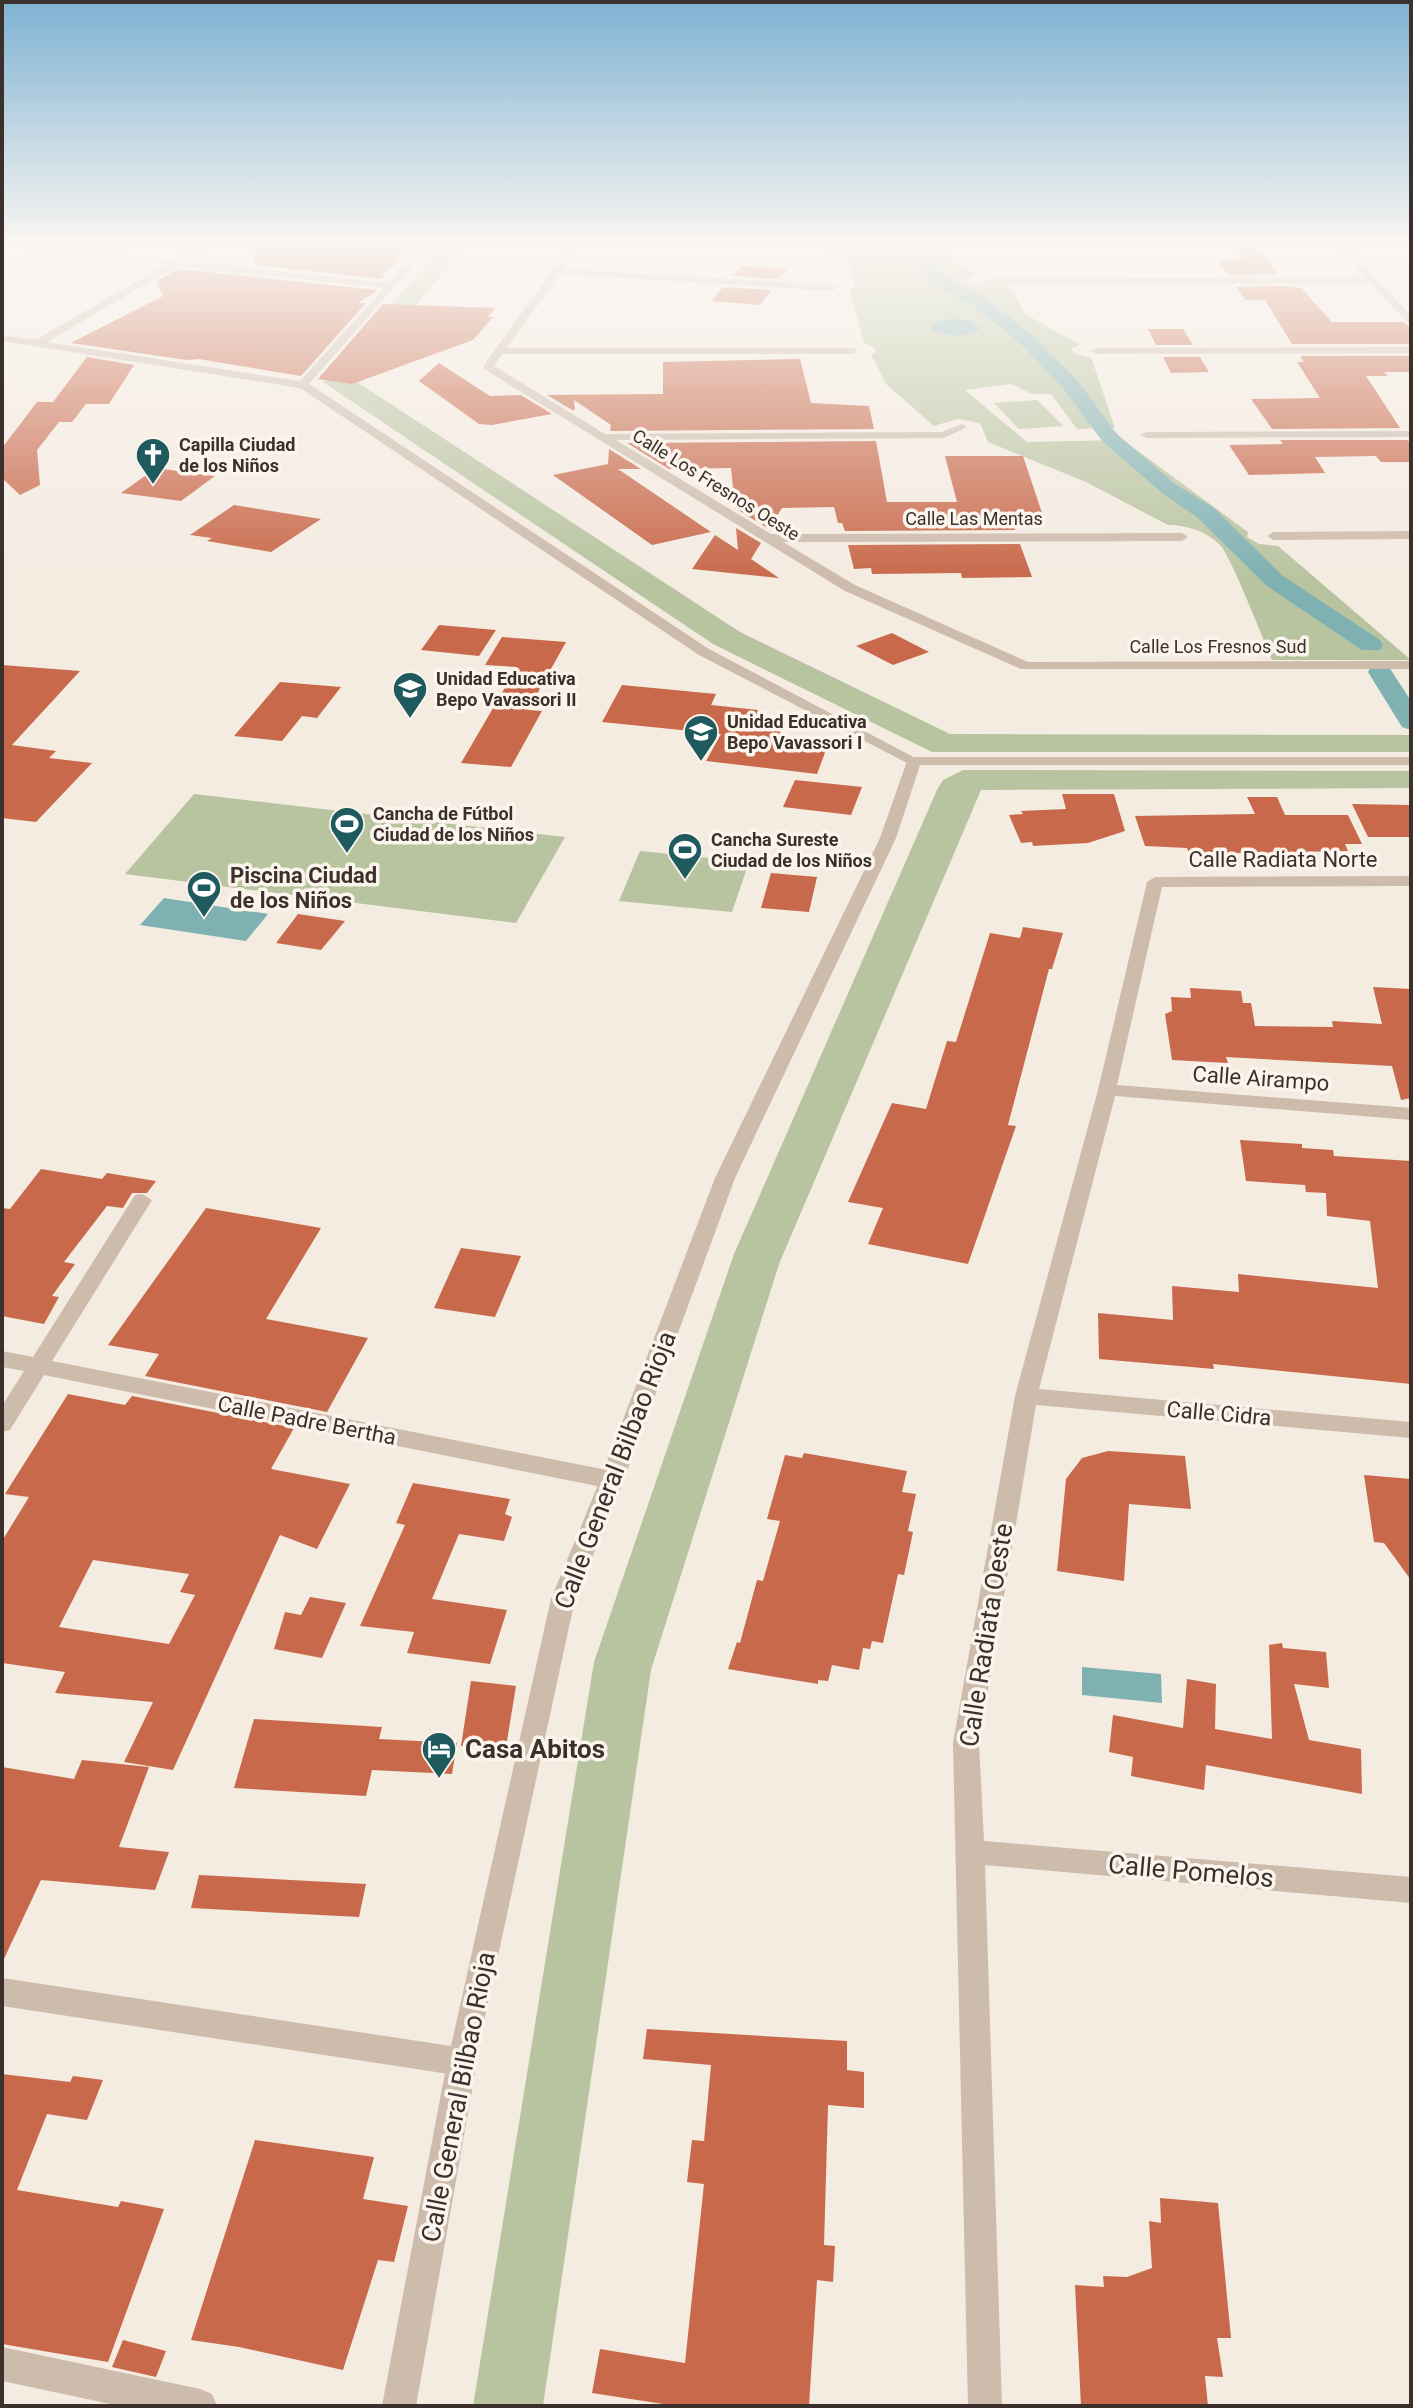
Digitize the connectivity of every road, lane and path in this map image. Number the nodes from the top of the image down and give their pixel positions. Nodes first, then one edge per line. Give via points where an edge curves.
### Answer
1 (116, 355) edge
2 (329, 355) edge
3 (497, 355) edge
4 (303, 385) junction
5 (962, 427) dead end
6 (1411, 434) edge
7 (1146, 435) dead end
8 (603, 437) junction
9 (1411, 535) edge
10 (1273, 536) dead end
11 (1182, 537) dead end
12 (767, 538) junction
13 (1411, 665) edge
14 (1026, 666) joint
15 (914, 761) junction
16 (1411, 761) edge
17 (1411, 881) edge
18 (1155, 882) joint
19 (1107, 1090) junction
20 (1411, 1114) edge
21 (142, 1200) dead end
22 (2, 1359) edge
23 (39, 1366) junction
24 (1026, 1396) junction
25 (2, 1424) edge
26 (1411, 1430) edge
27 (612, 1480) junction
28 (971, 1852) junction
29 (1411, 1890) edge
30 (2, 1992) edge
31 (462, 2062) junction
32 (2, 2364) edge
33 (200, 2406) edge
34 (399, 2406) edge
35 (985, 2406) edge

1 - 4 street
2 - 4 street
3 - 8 street, Calle Los Fresnos Oeste via 488,367
4 - 15 street via 704,652
5 - 8 street via 944,435
6 - 7 street
8 - 12 street, Calle Los Fresnos Oeste
9 - 10 street
11 - 12 street, Calle Las Mentas
12 - 14 street, Calle Los Fresnos Oeste via 850,588
13 - 14 street, Calle Los Fresnos Sud
15 - 16 street
15 - 27 street, Calle General Bilbao Rioja via 888,838 725,1178
17 - 18 street, Calle Radiata Norte
18 - 19 street, Calle Radiata Oeste
19 - 20 street, Calle Airampo
19 - 24 street, Calle Radiata Oeste
21 - 23 street
22 - 23 street, Calle Padre Bertha
23 - 25 street
23 - 27 street, Calle Padre Bertha
24 - 26 street, Calle Cidra
24 - 28 street, Calle Radiata Oeste via 966,1743
27 - 31 street, Calle General Bilbao Rioja via 563,1599
28 - 29 street, Calle Pomelos
28 - 35 street, Calle Radiata Oeste
30 - 31 street
31 - 34 street, Calle General Bilbao Rioja
32 - 33 street

